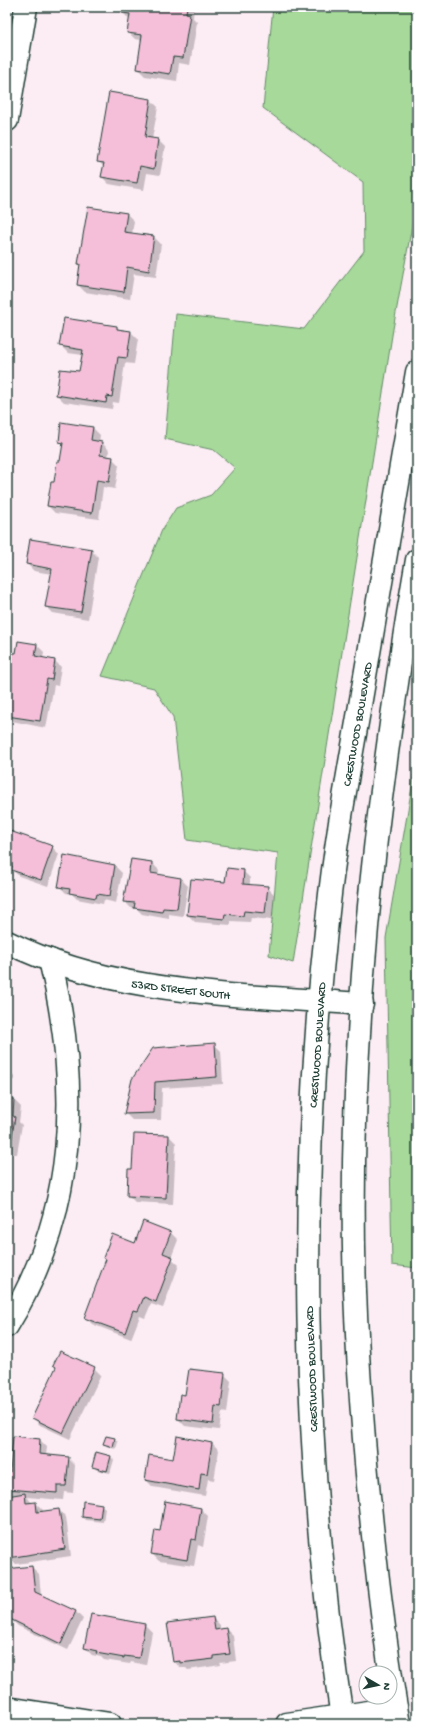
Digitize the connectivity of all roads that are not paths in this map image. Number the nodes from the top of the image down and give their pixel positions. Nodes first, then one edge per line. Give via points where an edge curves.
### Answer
1 (26, 7) edge
2 (7, 120) edge
3 (417, 372) edge
4 (417, 560) edge
5 (7, 942) edge
6 (50, 960) junction
7 (319, 1001) junction
8 (362, 1004) junction
9 (7, 1326) edge
10 (7, 1708) edge
11 (398, 1716) edge
12 (342, 1720) edge
13 (110, 1724) edge
14 (287, 1724) edge

1 - 2 main road
3 - 7 main road, CRESTWOOD BOULEVARD via 340,820
4 - 8 main road via 390,727 376,836
5 - 6 main road, 53RD STREET SOUTH
6 - 7 main road, 53RD STREET SOUTH via 129,983 180,991
6 - 9 main road via 65,1030 68,1066 69,1110 66,1153 57,1202 43,1251 32,1280
7 - 8 main road, 53RD STREET SOUTH
7 - 12 main road, CRESTWOOD BOULEVARD via 312,1122 309,1320 318,1520
8 - 11 main road via 355,1176 355,1291 369,1496 377,1573
10 - 13 main road
11 - 12 main road
12 - 14 main road

